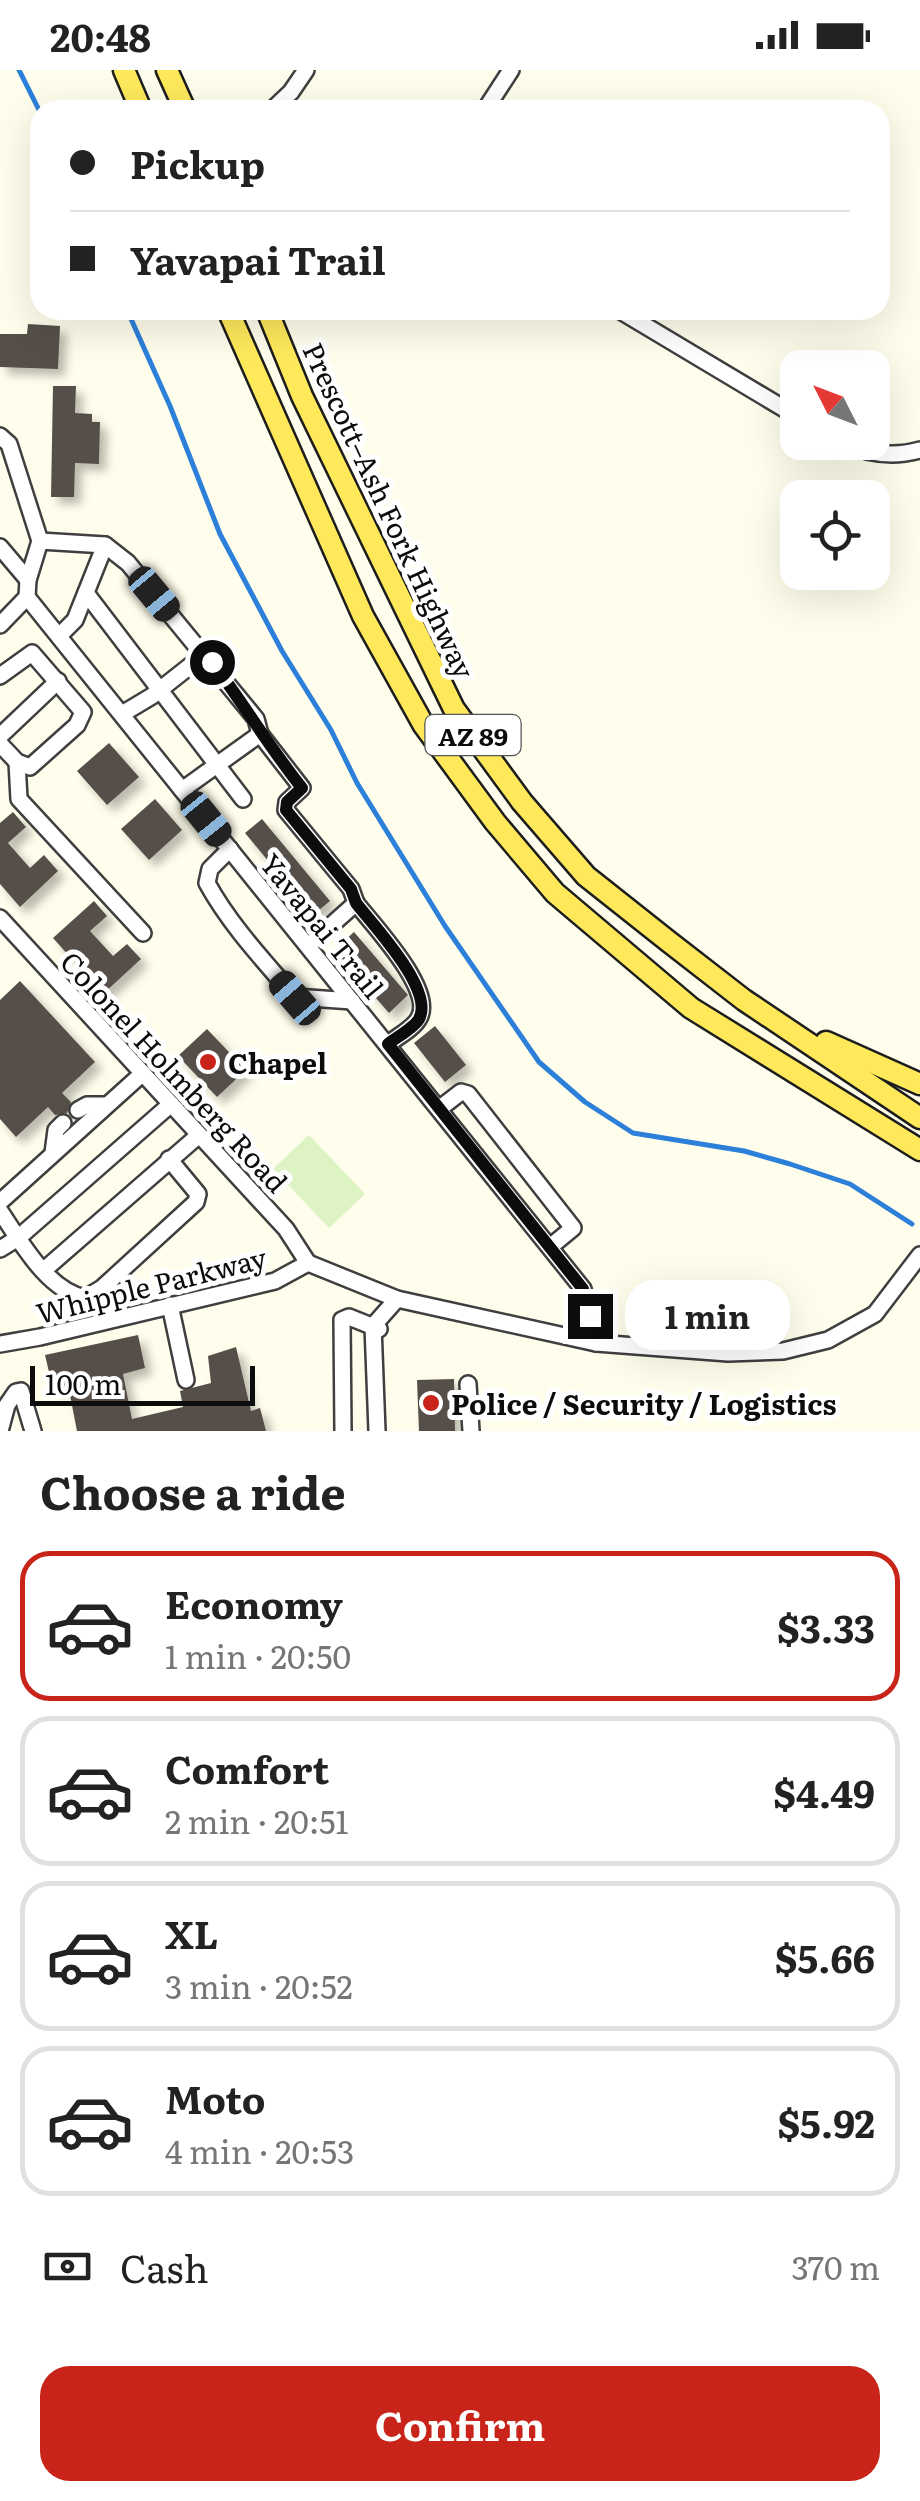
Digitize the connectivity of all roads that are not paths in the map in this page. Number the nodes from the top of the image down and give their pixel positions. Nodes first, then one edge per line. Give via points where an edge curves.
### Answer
1 (124, 70) edge
2 (167, 70) edge
3 (306, 70) edge
4 (511, 70) edge
5 (136, 100) edge
6 (180, 100) edge
7 (283, 100) edge
8 (492, 100) edge
9 (232, 320) edge
10 (271, 320) edge
11 (636, 320) edge
12 (780, 406) edge
13 (0, 436) edge
14 (920, 450) edge
15 (890, 455) edge
16 (40, 541) junction
17 (106, 545) junction
18 (0, 546) edge
19 (28, 588) junction
20 (86, 593) junction
21 (0, 625) edge
22 (60, 636) junction
23 (205, 654) junction
24 (1, 674) edge
25 (58, 681) junction
26 (161, 688) junction
27 (122, 714) junction
28 (260, 734) junction
29 (0, 736) edge
30 (0, 744) edge
31 (17, 762) junction
32 (219, 766) junction
33 (182, 790) junction
34 (242, 799) dead end
35 (230, 849) junction
36 (356, 903) junction
37 (0, 918) edge
38 (142, 933) dead end
39 (308, 946) junction
40 (744, 1000) junction
41 (352, 1001) junction
42 (388, 1044) junction
43 (143, 1073) junction
44 (920, 1084) edge
45 (171, 1104) junction
46 (106, 1105) junction
47 (439, 1109) junction
48 (78, 1110) dead end
49 (920, 1118) edge
50 (63, 1123) dead end
51 (198, 1135) junction
52 (920, 1150) edge
53 (53, 1153) junction
54 (169, 1159) junction
55 (0, 1202) edge
56 (0, 1211) edge
57 (18, 1238) junction
58 (550, 1248) junction
59 (0, 1249) edge
60 (920, 1255) edge
61 (308, 1262) junction
62 (44, 1270) junction
63 (397, 1299) junction
64 (170, 1305) junction
65 (376, 1327) junction
66 (596, 1342) junction
67 (0, 1344) edge
68 (186, 1380) dead end
69 (468, 1384) dead end
70 (0, 1431) edge
71 (32, 1431) edge
72 (343, 1431) edge
73 (377, 1431) edge
74 (471, 1431) edge

1 - 5 main road
2 - 6 main road
3 - 7 lane
4 - 8 lane
9 - 52 main road, AZ 89 via 362,616 423,724 495,822 555,894 691,1008
10 - 40 main road, Prescott–Ash Fork Highway / AZ 89 via 454,709 586,876
11 - 12 lane
13 - 16 lane
14 - 15 lane
16 - 17 lane
16 - 19 lane
17 - 20 lane
17 - 23 lane
18 - 19 lane, Yavapai Trail
19 - 21 lane
19 - 22 lane, Yavapai Trail
20 - 22 lane via 76,620
20 - 26 lane
22 - 27 lane, Yavapai Trail
23 - 26 lane
23 - 28 lane
24 - 25 lane via 30,653
25 - 29 lane
25 - 31 lane via 83,712 78,725 30,766
26 - 27 lane
26 - 32 lane
27 - 33 lane, Yavapai Trail
28 - 32 lane
28 - 36 lane via 302,788 286,810
30 - 31 lane
31 - 38 lane via 19,799
32 - 33 lane
32 - 34 lane
33 - 35 lane, Yavapai Trail
35 - 39 lane, Yavapai Trail
35 - 41 lane via 210,869 207,883 254,951 295,998
36 - 39 lane
36 - 42 lane via 423,1000 419,1019
37 - 43 lane, Colonel Holmberg Road
39 - 41 lane, Yavapai Trail
40 - 44 main road
40 - 49 main road, Prescott–Ash Fork Highway / AZ 89
41 - 42 lane, Yavapai Trail
42 - 47 lane, Yavapai Trail
43 - 45 lane, Colonel Holmberg Road
43 - 46 lane
45 - 51 lane, Colonel Holmberg Road
45 - 57 lane
46 - 48 lane
46 - 53 lane
47 - 58 lane, Yavapai Trail
47 - 58 lane via 468,1094 573,1228
50 - 53 lane
51 - 54 lane
51 - 61 lane, Colonel Holmberg Road
53 - 55 lane
54 - 62 lane
54 - 62 lane via 198,1194 196,1202 102,1288 85,1298 70,1295
56 - 57 lane
57 - 59 lane
57 - 62 lane
58 - 66 lane, Yavapai Trail via 583,1289
60 - 66 lane, Whipple Parkway via 874,1314 828,1340 728,1353
61 - 63 lane, Whipple Parkway
61 - 64 lane, Whipple Parkway via 276,1281
63 - 65 lane
63 - 66 lane, Whipple Parkway
64 - 67 lane, Whipple Parkway
64 - 68 lane
65 - 72 lane via 342,1320
65 - 73 lane
69 - 74 lane
70 - 71 lane via 6,1405 21,1392

